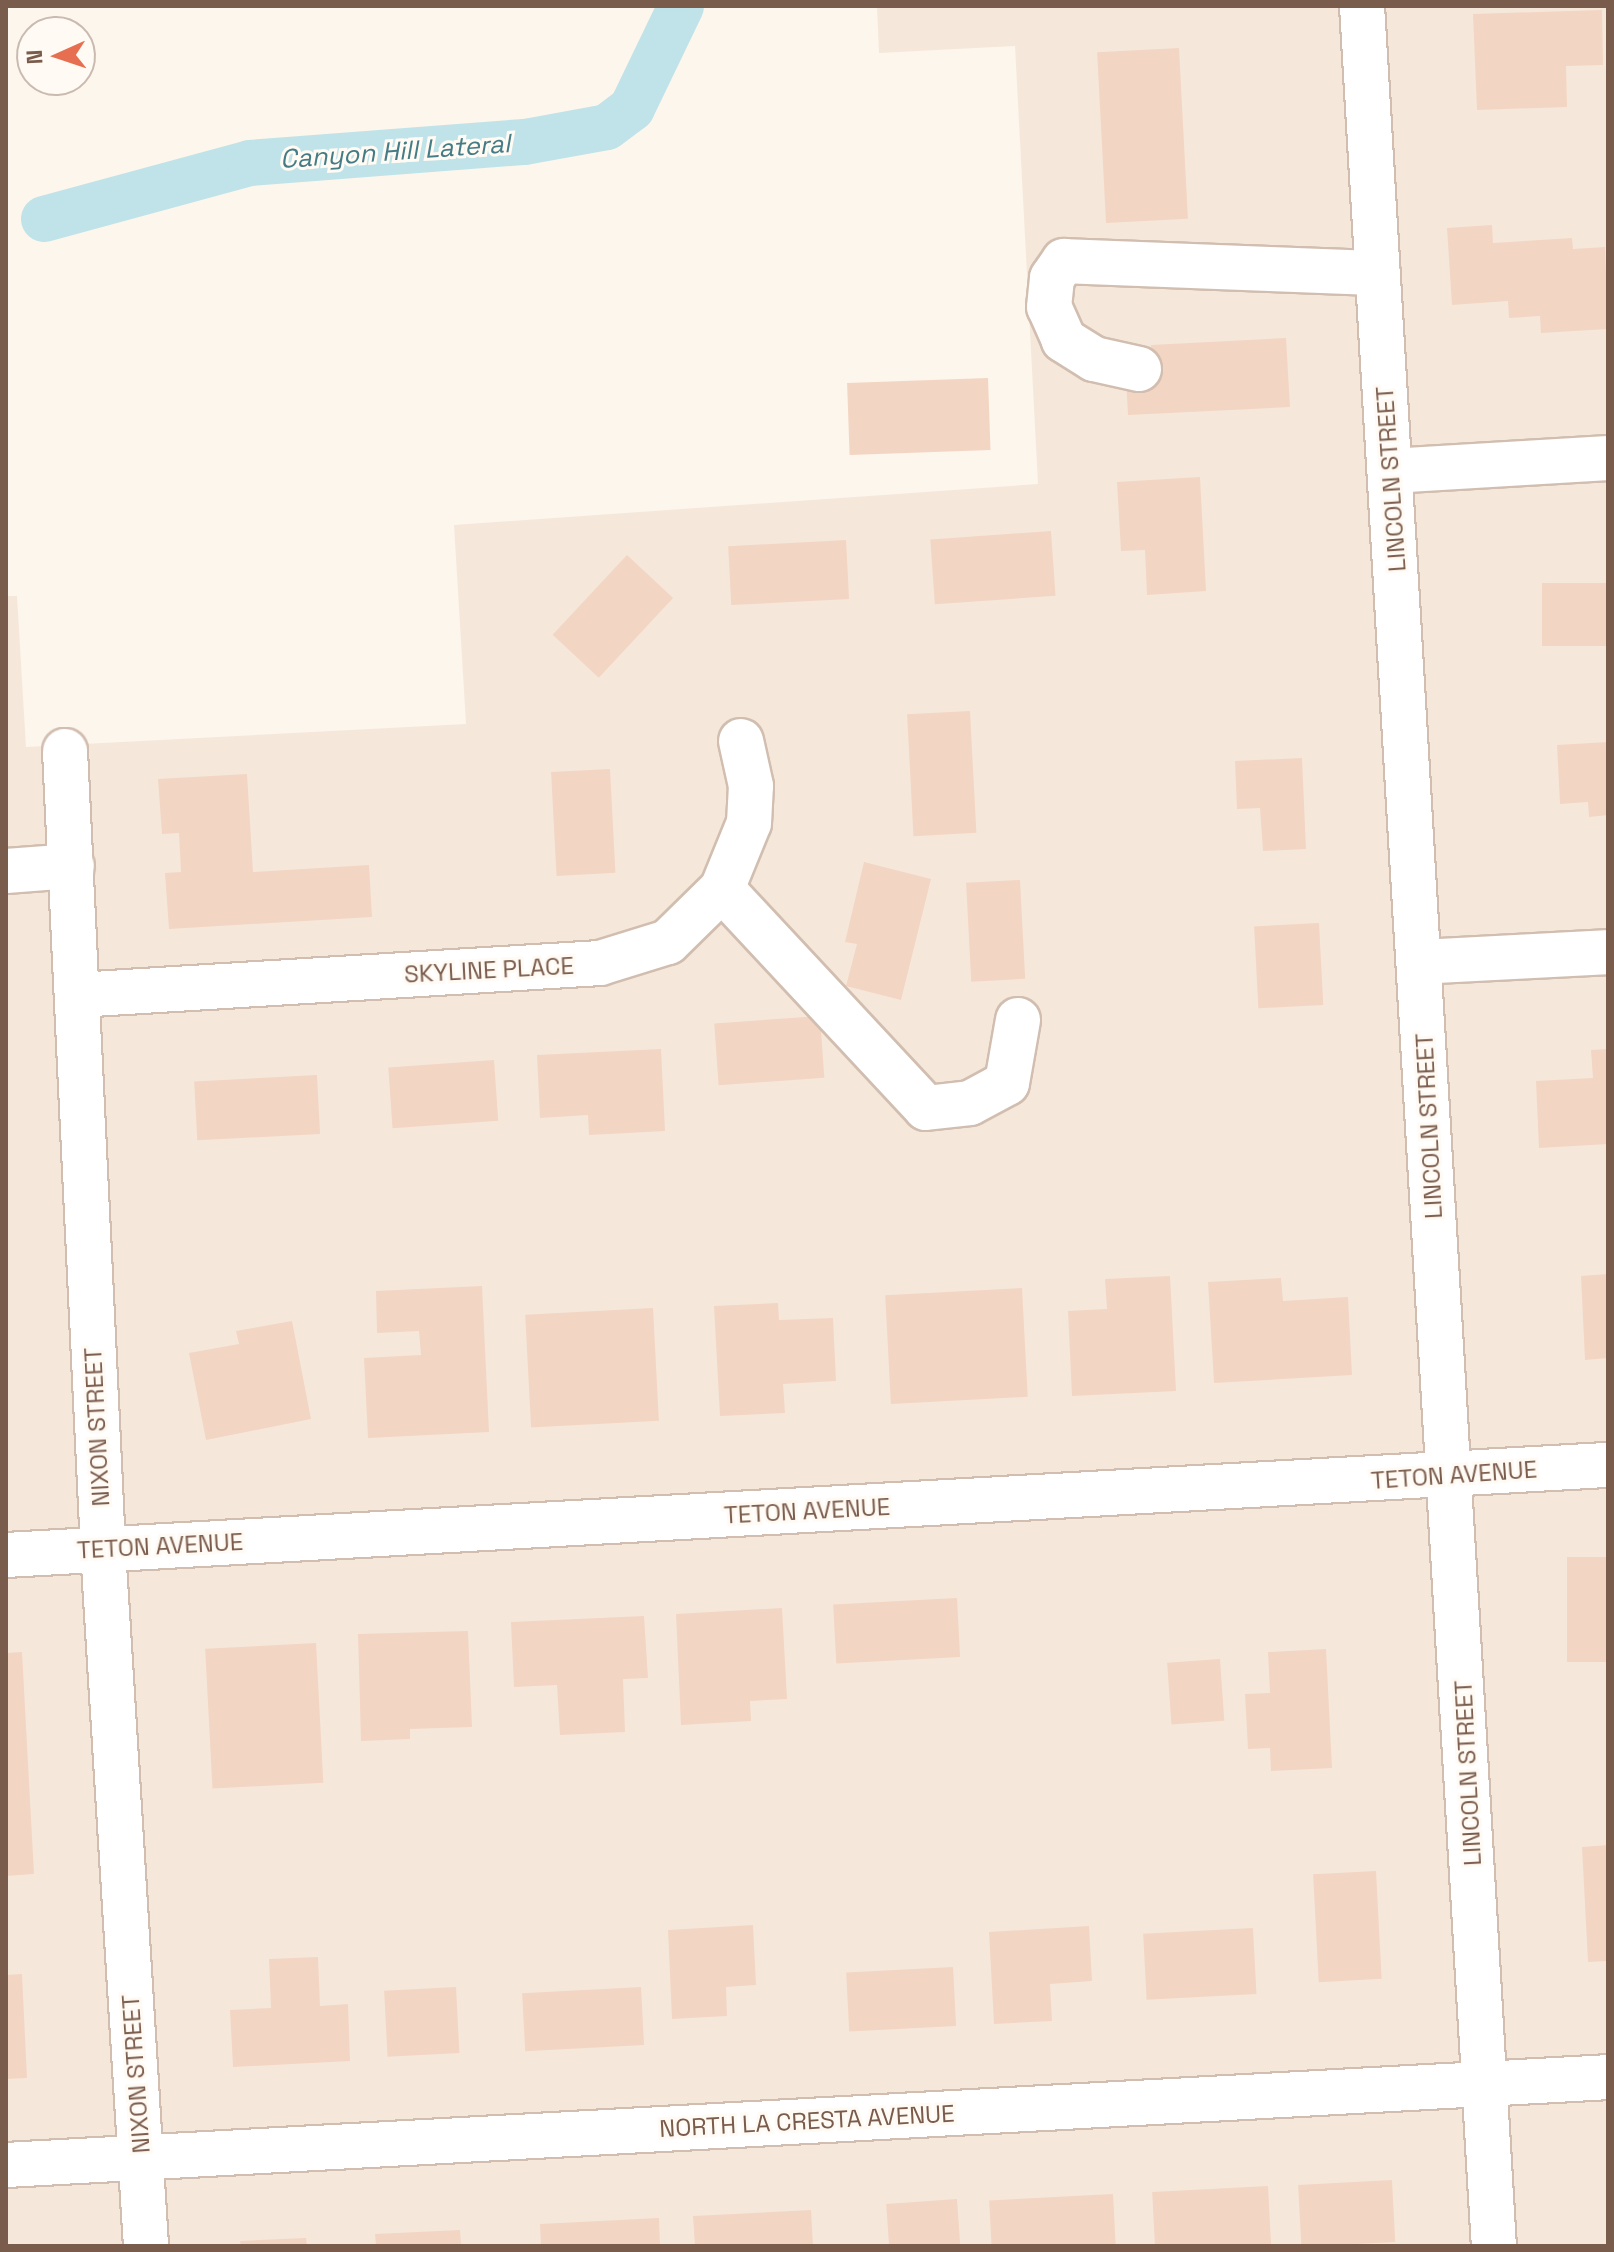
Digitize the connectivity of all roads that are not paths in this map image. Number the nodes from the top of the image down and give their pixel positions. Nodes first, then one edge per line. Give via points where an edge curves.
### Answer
1 (1362, 6) edge
2 (1378, 273) junction
3 (1139, 369) dead end
4 (1608, 458) edge
5 (1391, 471) junction
6 (741, 741) dead end
7 (65, 751) dead end
8 (72, 866) junction
9 (6, 871) edge
10 (722, 889) junction
11 (1608, 952) edge
12 (1419, 962) junction
13 (77, 995) junction
14 (1018, 1020) dead end
15 (1608, 1465) edge
16 (1451, 1476) junction
17 (103, 1549) junction
18 (6, 1555) edge
19 (1608, 2077) edge
20 (1486, 2085) junction
21 (141, 2157) junction
22 (6, 2165) edge
23 (146, 2246) edge
24 (1494, 2246) edge

1 - 2 street, LINCOLN STREET
2 - 3 street via 1064,261 1052,278 1049,307 1064,340 1094,359
2 - 5 street, LINCOLN STREET
4 - 5 street
5 - 12 street, LINCOLN STREET
6 - 10 street, SKYLINE PLACE via 751,786 749,823
7 - 8 street, NIXON STREET
8 - 9 street
8 - 13 street, NIXON STREET
10 - 13 street, SKYLINE PLACE via 668,942 600,963
10 - 14 street via 926,1108 970,1103 1007,1083
11 - 12 street
12 - 16 street, LINCOLN STREET
13 - 17 street, NIXON STREET
15 - 16 street, TETON AVENUE
16 - 17 street, TETON AVENUE
16 - 20 street, LINCOLN STREET
17 - 18 street, TETON AVENUE
17 - 21 street, NIXON STREET
19 - 20 street, NORTH LA CRESTA AVENUE
20 - 21 street, NORTH LA CRESTA AVENUE
20 - 24 street, LINCOLN STREET
21 - 22 street, NORTH LA CRESTA AVENUE
21 - 23 street, NIXON STREET

